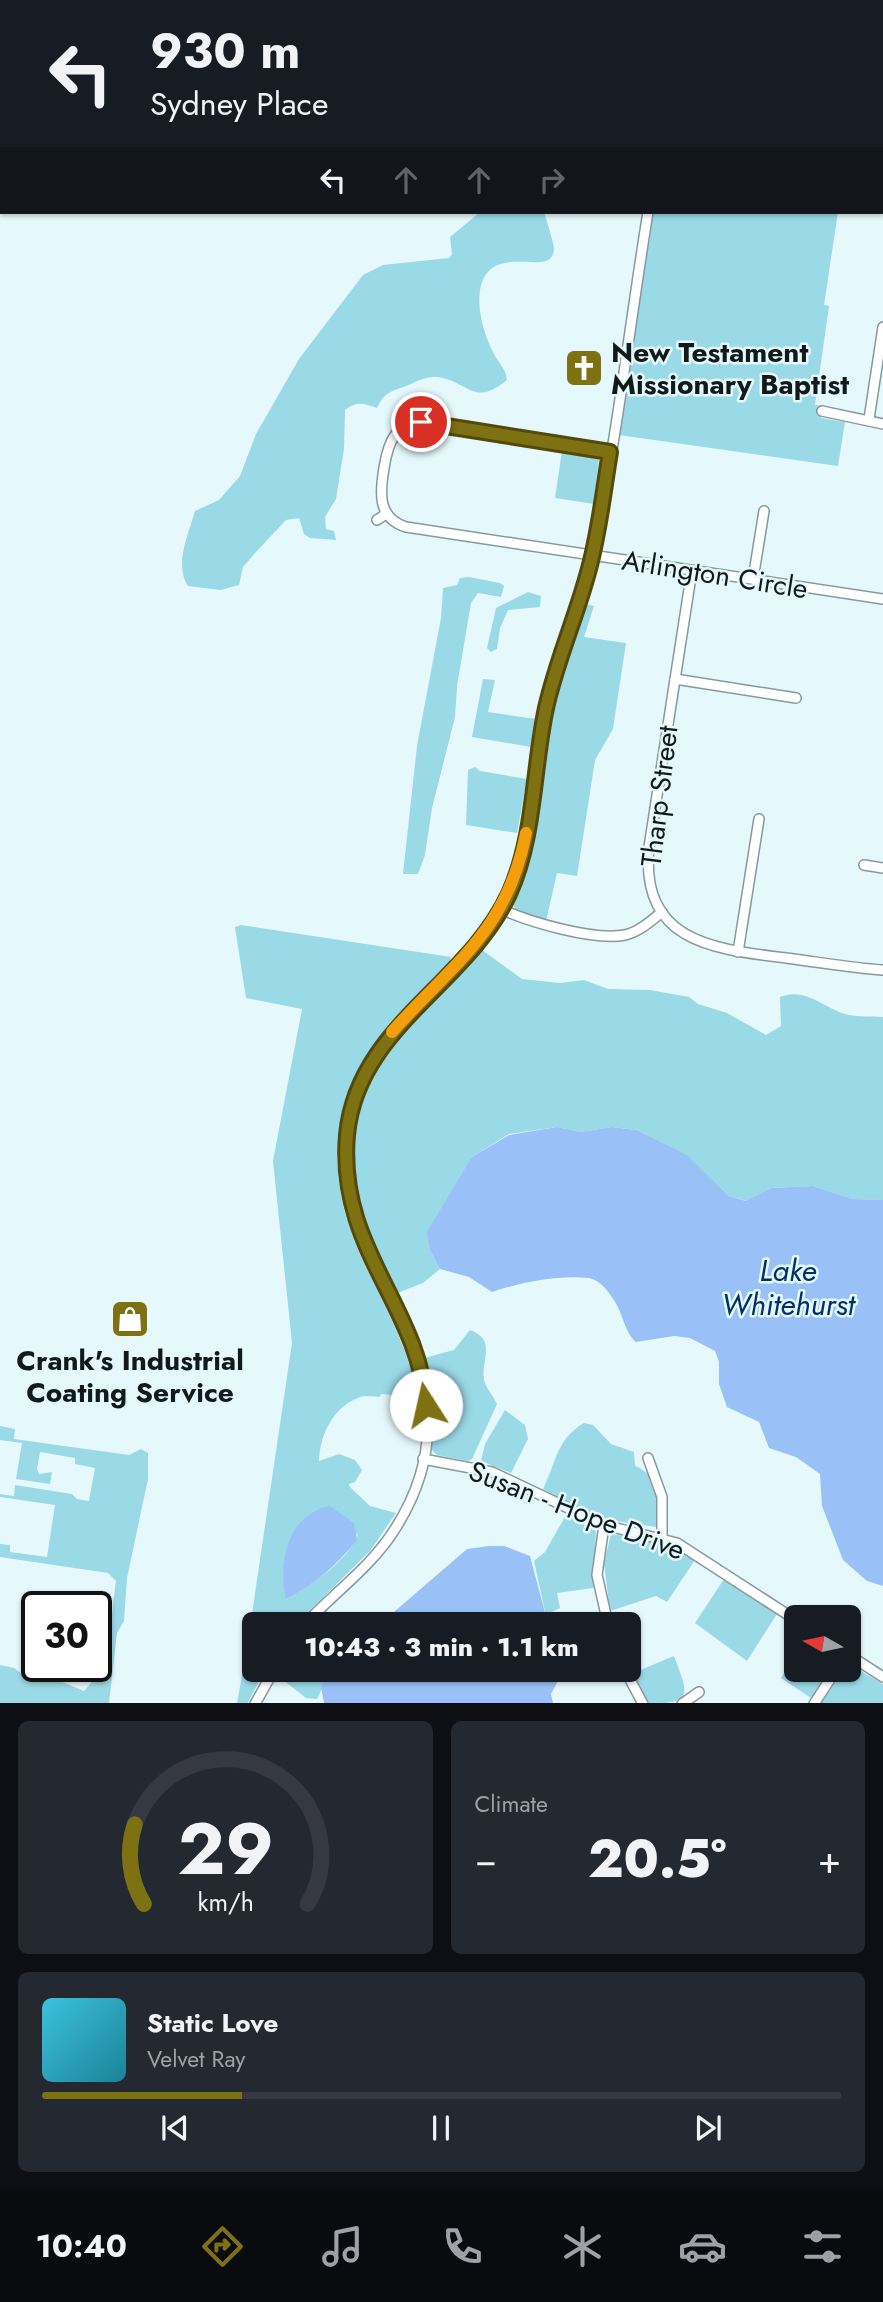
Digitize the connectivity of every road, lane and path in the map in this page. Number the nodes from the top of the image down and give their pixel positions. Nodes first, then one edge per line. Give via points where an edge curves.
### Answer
1 (648, 214) edge
2 (883, 327) edge
3 (621, 382) junction
4 (634, 383) dead end
5 (822, 411) dead end
6 (869, 419) junction
7 (883, 424) edge
8 (610, 452) junction
9 (764, 511) dead end
10 (386, 514) junction
11 (377, 520) dead end
12 (592, 555) junction
13 (692, 570) junction
14 (753, 579) junction
15 (883, 599) edge
16 (675, 678) junction
17 (796, 698) dead end
18 (759, 819) dead end
19 (864, 865) dead end
20 (883, 868) edge
21 (501, 909) junction
22 (662, 912) junction
23 (738, 952) junction
24 (883, 970) edge
25 (648, 1458) dead end
26 (423, 1459) junction
27 (604, 1525) junction
28 (662, 1537) junction
29 (317, 1612) edge
30 (605, 1612) edge
31 (784, 1612) edge
32 (861, 1663) edge
33 (883, 1677) edge
34 (267, 1682) edge
35 (632, 1682) edge
36 (828, 1682) edge
37 (699, 1692) dead end
38 (255, 1703) edge
39 (643, 1703) edge
40 (682, 1703) edge
41 (814, 1703) edge

1 - 3 street
2 - 6 street
3 - 4 street
3 - 8 street
5 - 6 street
6 - 7 street
8 - 10 street via 416,423 401,428 390,440 381,499
8 - 12 street
9 - 14 street
10 - 11 street
10 - 12 street, Arlington Circle via 406,527
12 - 13 street, Arlington Circle
12 - 21 street via 547,704 522,855
13 - 14 street, Arlington Circle
13 - 16 street, Tharp Street
14 - 15 street, Arlington Circle
16 - 17 street
16 - 22 street, Tharp Street via 647,866
18 - 23 street
19 - 20 street
21 - 22 street via 537,924 620,935
21 - 26 street via 477,944 377,1052 356,1096 348,1131 346,1168 353,1215 409,1336 423,1380
22 - 23 street, Tharp Street via 698,943
23 - 24 street, Tharp Street
25 - 28 street via 662,1497
26 - 27 street, Susan - Hope Drive via 509,1478
26 - 29 street via 408,1506 390,1536
27 - 28 street, Susan - Hope Drive
27 - 30 street via 597,1575
28 - 31 street, Susan - Hope Drive via 690,1550
32 - 33 street
34 - 38 street
35 - 39 street
36 - 41 street
37 - 40 street

